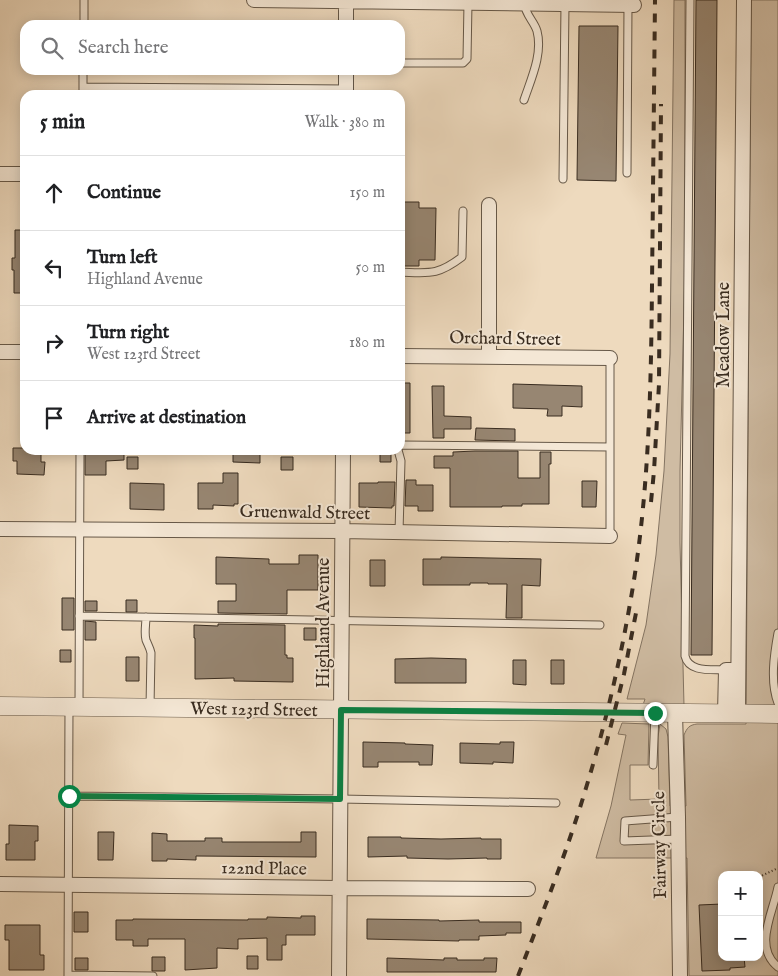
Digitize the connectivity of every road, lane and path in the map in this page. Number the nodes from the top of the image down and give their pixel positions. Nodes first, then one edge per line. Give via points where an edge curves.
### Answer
1 (84, 0) edge
2 (254, 0) edge
3 (690, 0) edge
4 (744, 0) edge
5 (346, 1) edge
6 (432, 1) edge
7 (524, 2) edge
8 (468, 3) junction
9 (632, 3) edge
10 (565, 4) junction
11 (84, 20) edge
12 (346, 20) edge
13 (405, 63) edge
14 (83, 75) edge
15 (346, 75) edge
16 (83, 87) joint
17 (241, 90) edge
18 (346, 90) edge
19 (524, 100) dead end
20 (627, 173) dead end
21 (0, 174) edge
22 (20, 174) edge
23 (563, 179) dead end
24 (489, 205) dead end
25 (463, 211) dead end
26 (405, 272) edge
27 (0, 352) edge
28 (20, 352) edge
29 (405, 356) edge
30 (489, 357) junction
31 (610, 358) joint
32 (405, 444) edge
33 (610, 448) junction
34 (80, 455) edge
35 (343, 455) edge
36 (399, 455) edge
37 (0, 529) edge
38 (79, 529) junction
39 (342, 531) junction
40 (399, 532) junction
41 (610, 536) joint
42 (79, 616) junction
43 (146, 617) junction
44 (342, 620) junction
45 (600, 625) dead end
46 (778, 633) edge
47 (732, 670) junction
48 (778, 703) edge
49 (0, 706) edge
50 (74, 707) junction
51 (150, 708) junction
52 (341, 710) junction
53 (655, 713) junction
54 (675, 713) junction
55 (731, 714) junction
56 (778, 714) edge
57 (653, 765) dead end
58 (69, 796) junction
59 (340, 799) junction
60 (556, 803) dead end
61 (678, 817) junction
62 (679, 839) junction
63 (778, 868) edge
64 (763, 875) edge
65 (0, 884) edge
66 (69, 884) junction
67 (778, 887) edge
68 (340, 888) junction
69 (528, 889) dead end
70 (778, 968) edge
71 (68, 975) edge
72 (153, 976) edge
73 (339, 976) edge
74 (680, 976) edge

1 - 11 lane
2 - 5 street
3 - 47 lane via 685,656 688,664 695,668
4 - 47 street, Meadow Lane
5 - 6 street
5 - 12 street
6 - 8 street
7 - 8 street
7 - 10 street
7 - 19 lane via 538,39 537,60
8 - 13 lane via 467,59 463,63
9 - 10 street
9 - 20 lane
10 - 23 lane
14 - 16 lane
15 - 18 street
16 - 17 lane
21 - 22 street
24 - 30 street
25 - 26 lane via 462,257 432,273
27 - 28 street
29 - 30 street, Orchard Street
30 - 31 street, Orchard Street
31 - 33 lane
32 - 33 lane
33 - 41 lane
34 - 38 lane
35 - 39 street, Highland Avenue
36 - 40 lane
37 - 38 street, Gruenwald Street
38 - 39 street, Gruenwald Street
38 - 42 lane
39 - 40 street, Gruenwald Street
39 - 44 street, Highland Avenue
40 - 41 street, Gruenwald Street
42 - 43 lane
42 - 50 lane
43 - 44 lane
43 - 51 lane via 145,634 151,653
44 - 45 lane
44 - 52 street, Highland Avenue
46 - 48 lane via 774,689
47 - 55 street, Meadow Lane
49 - 50 street, West 123rd Street
50 - 51 street, West 123rd Street
50 - 58 lane
51 - 52 street, West 123rd Street
52 - 53 street, West 123rd Street
52 - 59 street, Highland Avenue
53 - 54 street, West 123rd Street
53 - 57 lane
54 - 55 street, West 123rd Street
54 - 61 street, Fairway Circle
55 - 56 street, West 123rd Street
58 - 59 lane
58 - 66 lane
59 - 60 lane
59 - 68 street, Highland Avenue
61 - 62 street, Fairway Circle
61 - 62 lane via 625,821 624,841
62 - 74 street, Fairway Circle
63 - 64 path
65 - 66 street, 122nd Place
66 - 68 street, 122nd Place
66 - 71 lane
67 - 70 lane via 765,938 767,953
68 - 69 street, 122nd Place
68 - 73 street, Highland Avenue
71 - 72 lane

